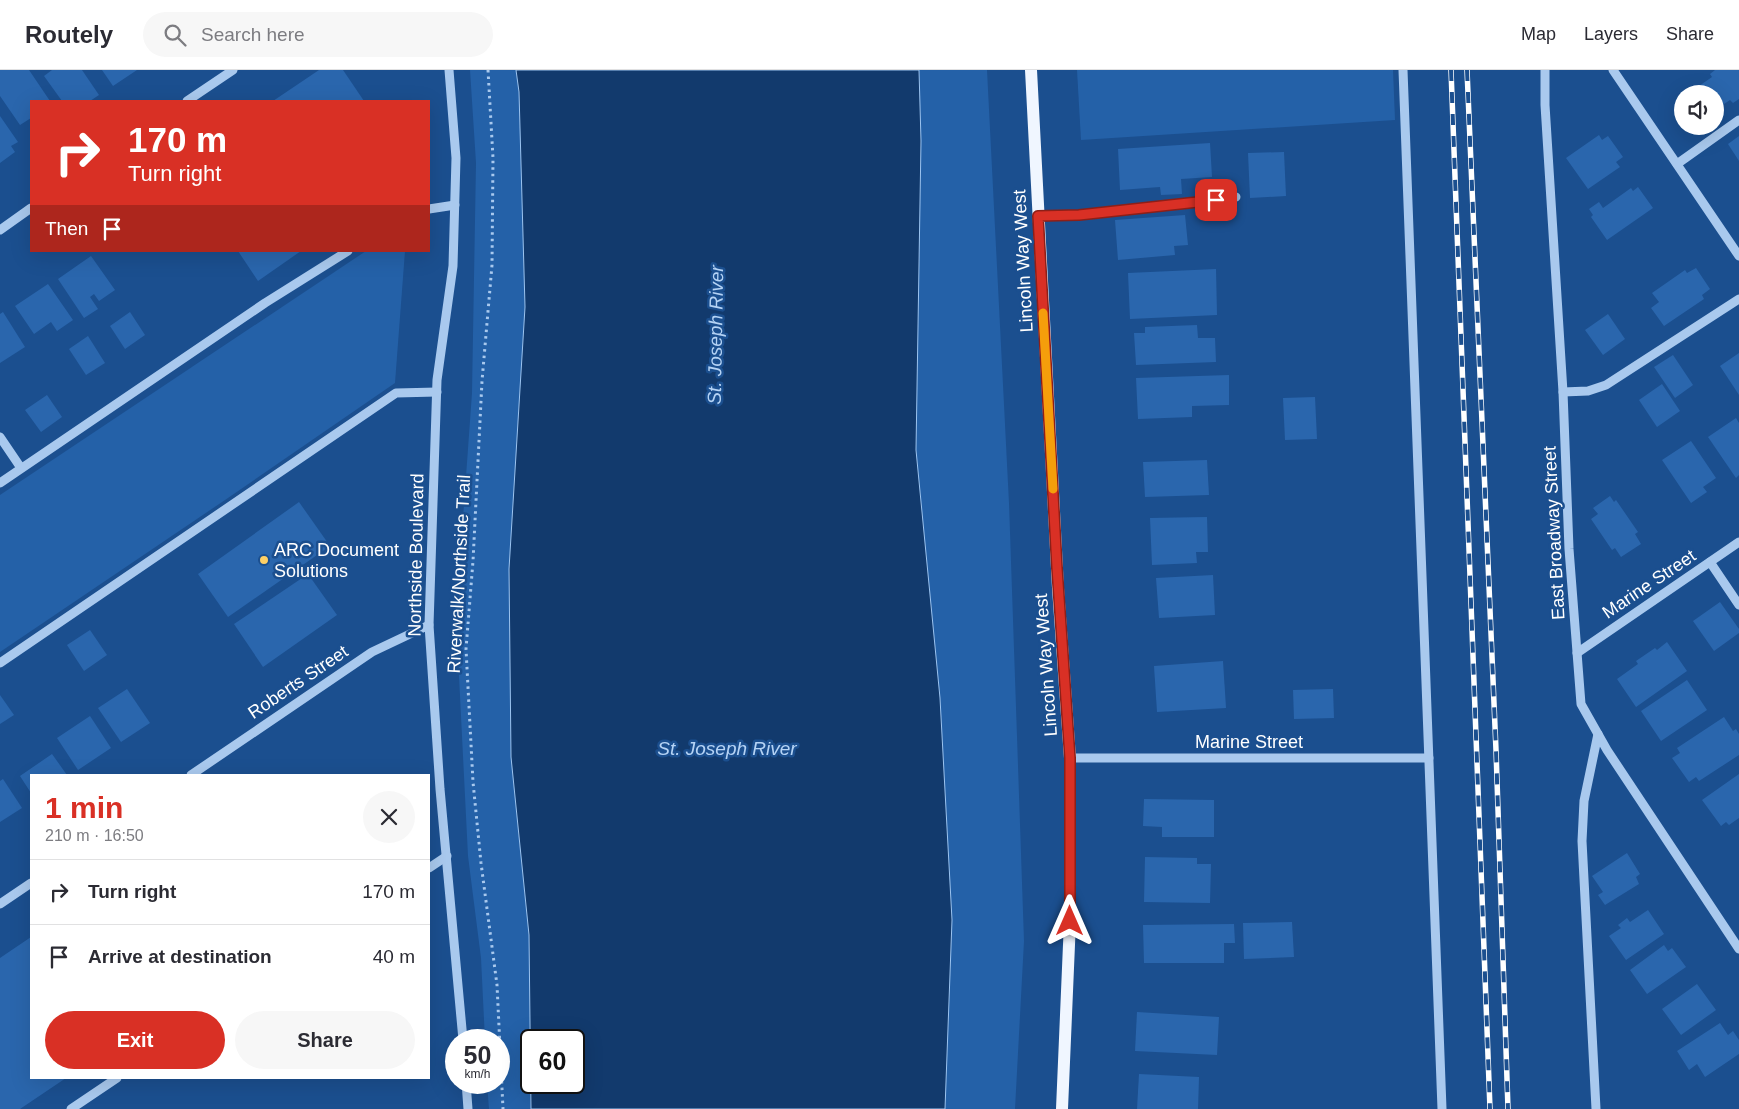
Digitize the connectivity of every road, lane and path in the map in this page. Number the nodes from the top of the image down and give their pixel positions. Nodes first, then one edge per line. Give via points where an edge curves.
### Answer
1 (233, 70) edge
2 (449, 70) edge
3 (488, 70) edge
4 (1031, 70) edge
5 (1403, 70) edge
6 (1545, 70) edge
7 (1613, 70) edge
8 (188, 100) edge
9 (1739, 120) edge
10 (1676, 164) junction
11 (1236, 197) dead end
12 (455, 205) junction
13 (30, 209) edge
14 (430, 209) edge
15 (1038, 216) junction
16 (0, 230) edge
17 (346, 252) edge
18 (1739, 256) edge
19 (1739, 299) edge
20 (437, 392) junction
21 (1563, 392) junction
22 (0, 437) edge
23 (21, 468) junction
24 (0, 483) edge
25 (1739, 542) edge
26 (1710, 562) junction
27 (1739, 605) edge
28 (429, 625) junction
29 (1577, 653) junction
30 (0, 663) edge
31 (1598, 734) junction
32 (1070, 758) junction
33 (1429, 758) junction
34 (192, 774) edge
35 (447, 856) junction
36 (430, 867) edge
37 (30, 884) edge
38 (0, 904) edge
39 (1739, 949) edge
40 (462, 1029) edge
41 (116, 1079) edge
42 (467, 1094) edge
43 (71, 1109) edge
44 (468, 1109) edge
45 (503, 1109) edge
46 (1062, 1109) edge
47 (1442, 1109) edge
48 (1596, 1109) edge

1 - 8 street
2 - 12 street, Northside Boulevard via 456,158
3 - 45 path, Riverwalk/Northside Trail via 493,158 492,265 466,649 474,791 497,984
4 - 15 main road, Lincoln Way West
5 - 33 street
6 - 21 street, East Broadway Street
7 - 10 street
9 - 10 street
10 - 18 street
11 - 15 street via 1079,215
12 - 14 street
12 - 20 street, Northside Boulevard via 454,266
13 - 16 street
15 - 32 main road, Lincoln Way West
17 - 23 street via 265,303
19 - 21 street via 1606,385 1588,391
20 - 28 street, Northside Boulevard
20 - 30 street via 396,393
21 - 29 street, East Broadway Street
22 - 23 street
23 - 24 street
25 - 26 street, Marine Street
26 - 27 street
26 - 29 street, Marine Street
28 - 34 street, Roberts Street via 372,652
28 - 35 street, Northside Boulevard
29 - 31 street, East Broadway Street via 1582,704
31 - 39 street, East Broadway Street
31 - 48 street via 1584,801 1582,841
32 - 33 street, Marine Street
32 - 46 main road, Lincoln Way West via 1070,921
33 - 47 street
35 - 36 street
35 - 40 street, Northside Boulevard
37 - 38 street
41 - 43 street
42 - 44 street

